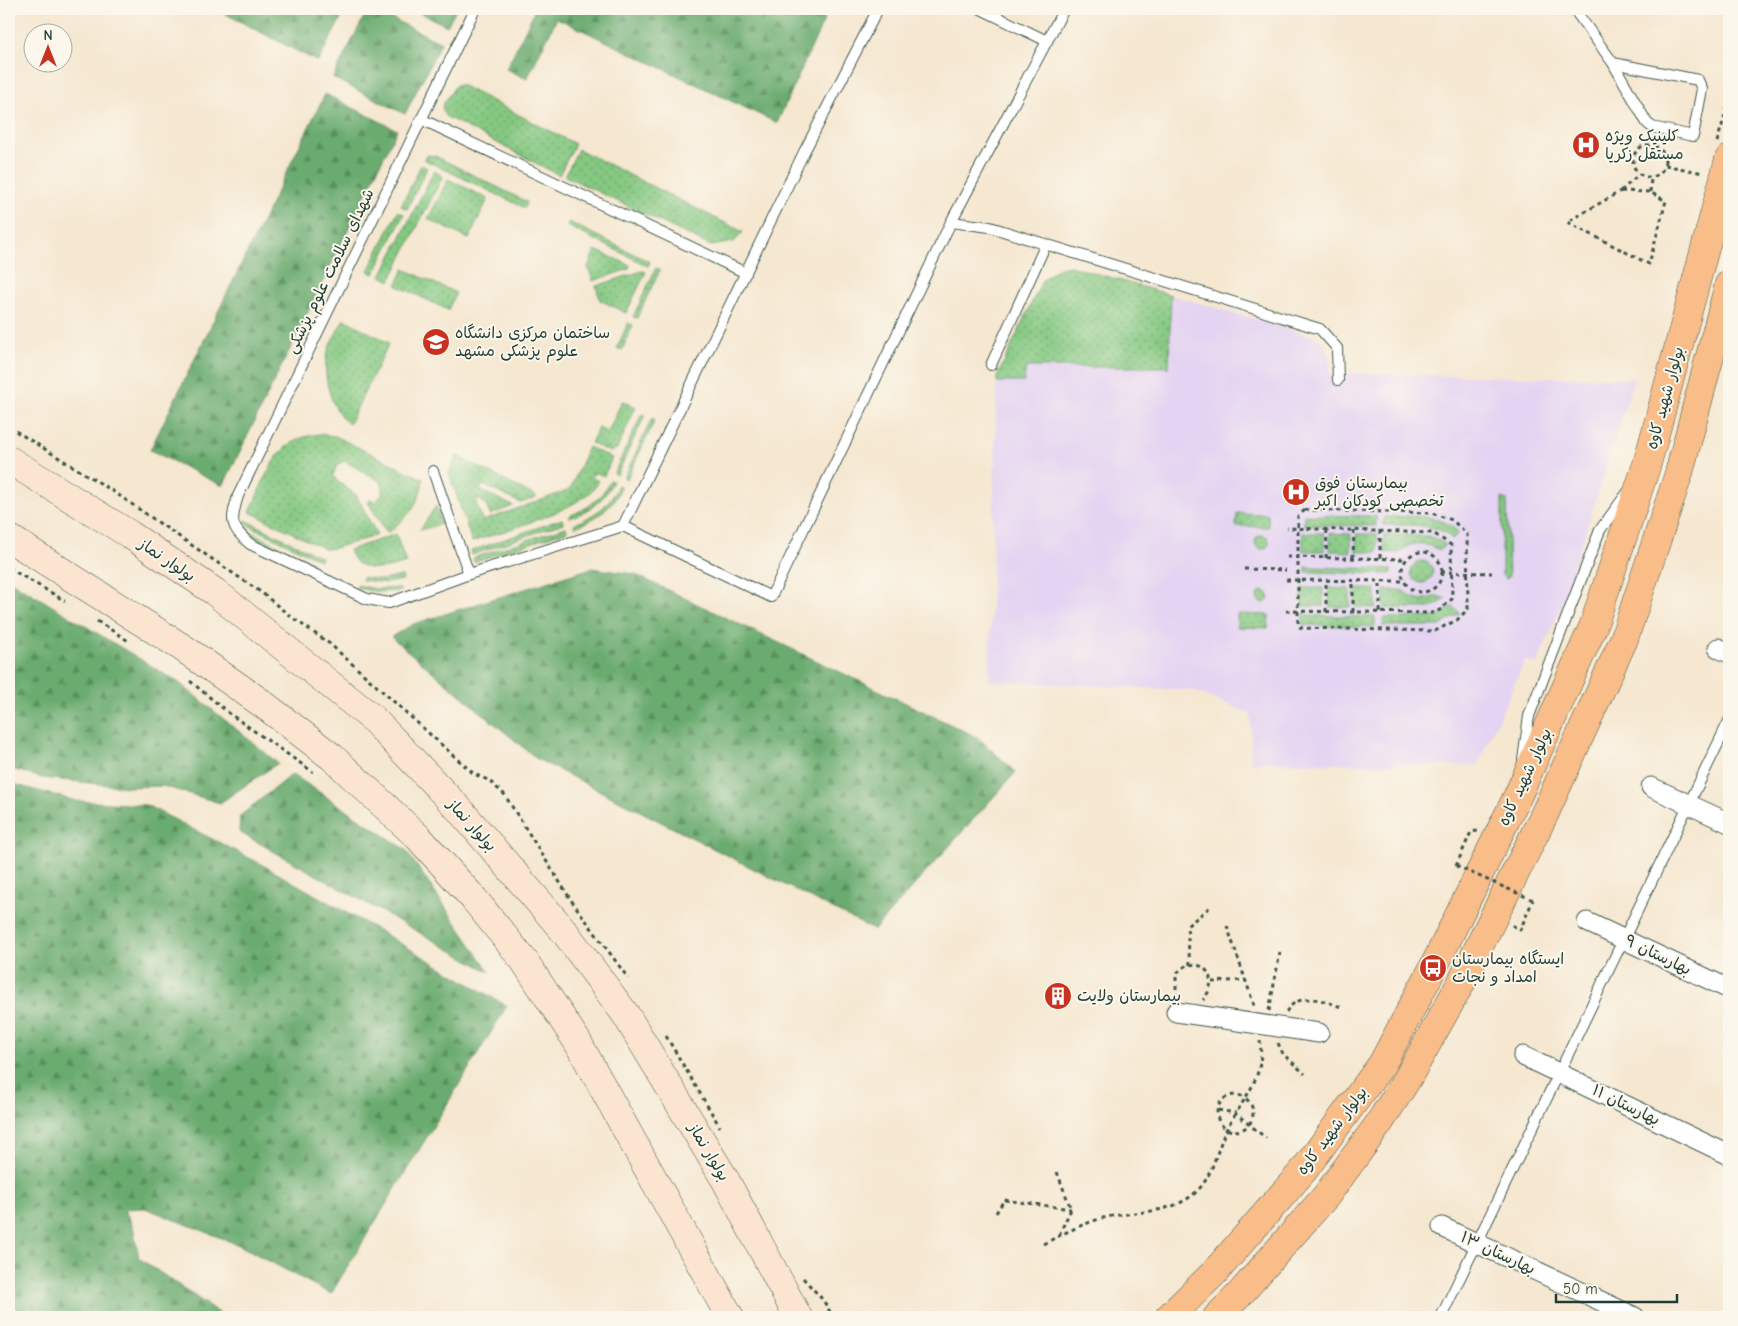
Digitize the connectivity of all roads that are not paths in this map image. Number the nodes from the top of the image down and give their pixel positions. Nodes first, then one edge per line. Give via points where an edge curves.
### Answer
1 (475, 9) edge
2 (878, 9) edge
3 (981, 9) edge
4 (1064, 9) edge
5 (1574, 9) edge
6 (1048, 41) junction
7 (1614, 63) junction
8 (421, 119) junction
9 (1722, 153) edge
10 (951, 222) junction
11 (1045, 246) junction
12 (746, 274) junction
13 (1729, 284) edge
14 (1723, 330) edge
15 (990, 365) dead end
16 (1338, 380) dead end
17 (9, 460) edge
18 (433, 471) dead end
19 (623, 526) junction
20 (9, 538) edge
21 (470, 574) junction
22 (1729, 721) edge
23 (1651, 787) dead end
24 (1689, 804) junction
25 (1729, 823) edge
26 (1587, 922) dead end
27 (1624, 939) junction
28 (1729, 989) edge
29 (1184, 1013) road end
30 (1319, 1033) dead end
31 (1523, 1056) dead end
32 (1559, 1072) junction
33 (1729, 1155) edge
34 (1442, 1227) dead end
35 (1477, 1242) junction
36 (730, 1317) edge
37 (798, 1317) edge
38 (1169, 1317) edge
39 (1217, 1317) edge
40 (1441, 1317) edge
41 (1635, 1317) edge

1 - 8 lane, شهدای سلامت علوم پزشکی
2 - 12 lane via 800,159
3 - 6 lane
4 - 6 lane
5 - 7 lane
6 - 10 lane
7 - 7 lane via 1647,123 1693,136 1702,89 1698,80
8 - 12 lane
8 - 21 lane, شهدای سلامت علوم پزشکی via 238,496 232,517 235,530 250,544 367,599 389,603
9 - 38 main road, بولوار شهید کاوه via 1647,464 1593,627 1518,795 1382,1064 1304,1170 1214,1273
10 - 11 lane via 990,227
10 - 19 lane via 771,597
11 - 15 lane
11 - 16 lane via 1320,330 1337,348
12 - 19 lane
13 - 14 main road, بولوار شهید کاوه
14 - 39 main road, بولوار شهید کاوه via 1624,639 1545,813 1460,983 1406,1081 1372,1133 1326,1196
17 - 37 main road, بولوار نماز via 215,592 372,718 458,808 564,931 626,1015 726,1181
18 - 21 lane
19 - 21 lane
20 - 36 main road via 183,648 263,704 332,757 419,838 525,962 577,1041
22 - 24 lane
23 - 24 street
24 - 25 street
24 - 27 lane
26 - 27 street, بهارستان ۹
27 - 28 street, بهارستان ۹
27 - 32 lane
29 - 30 street
31 - 32 street, بهارستان ۱۱
32 - 33 street, بهارستان ۱۱
32 - 35 lane
34 - 35 street, بهارستان ۱۳
35 - 40 lane
35 - 41 street, بهارستان ۱۳

